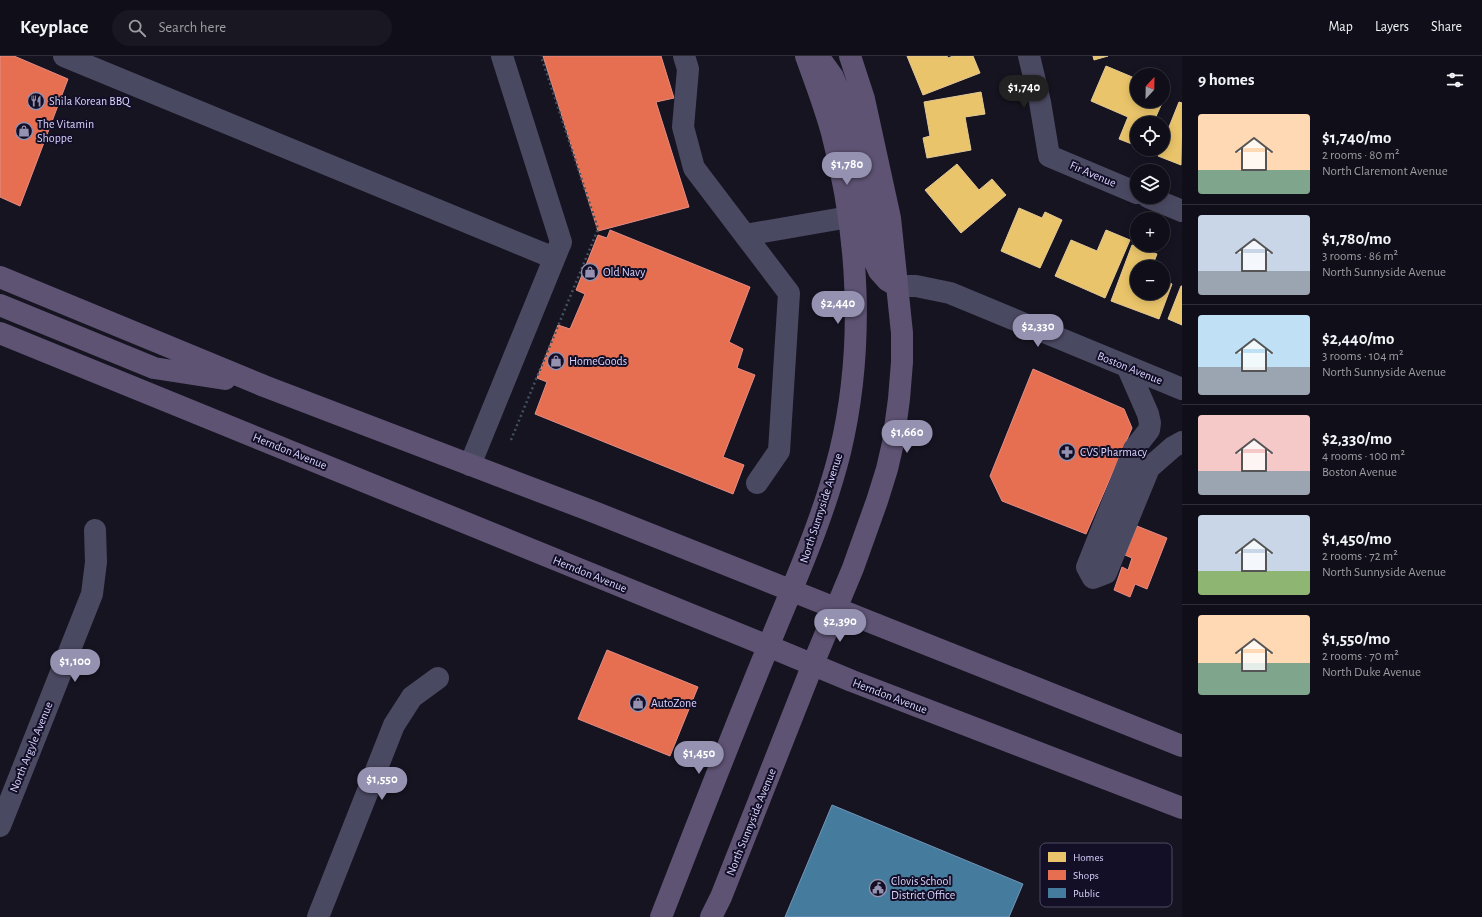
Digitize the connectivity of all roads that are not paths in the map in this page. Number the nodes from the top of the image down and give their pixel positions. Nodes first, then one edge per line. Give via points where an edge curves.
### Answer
1 (64, 56) edge
2 (502, 56) edge
3 (684, 56) edge
4 (806, 56) edge
5 (818, 56) edge
6 (850, 56) edge
7 (1029, 56) edge
8 (1130, 190) edge
9 (1165, 204) edge
10 (1182, 211) edge
11 (849, 218) junction
12 (745, 235) junction
13 (554, 258) junction
14 (0, 277) edge
15 (897, 286) junction
16 (0, 305) edge
17 (0, 333) edge
18 (1127, 366) junction
19 (264, 386) junction
20 (1182, 389) edge
21 (1182, 442) edge
22 (470, 466) junction
23 (757, 483) dead end
24 (95, 530) dead end
25 (791, 591) junction
26 (836, 609) junction
27 (768, 646) junction
28 (813, 664) junction
29 (438, 678) dead end
30 (1182, 746) edge
31 (1182, 808) edge
32 (0, 826) edge
33 (318, 917) edge
34 (661, 917) edge
35 (711, 917) edge

1 - 13 street
2 - 13 street via 561,242
3 - 12 street via 688,69 683,127 694,168
4 - 11 main road, North Sunnyside Avenue via 832,132
5 - 15 main road via 833,77 855,141 875,262 879,271
6 - 15 main road, North Sunnyside Avenue via 864,99 890,218
7 - 8 street, Fir Avenue via 1049,156
9 - 10 street
11 - 12 street
11 - 25 main road, North Sunnyside Avenue via 856,307 852,383 846,422 829,490 809,549
12 - 23 street via 789,293 779,451
13 - 22 street
14 - 19 main road
15 - 18 street, Boston Avenue via 916,286 950,293
15 - 26 main road, North Sunnyside Avenue via 902,362 893,443 877,501 854,568
16 - 19 main road via 154,368
17 - 27 main road, Herndon Avenue
18 - 20 street, Boston Avenue
18 - 21 street via 1148,414 1149,430 1134,449 1087,567 1093,578 1106,573 1149,468
19 - 22 main road
22 - 25 main road via 594,512
24 - 32 street, North Argyle Avenue via 96,562 92,594
25 - 26 main road
25 - 27 main road, North Sunnyside Avenue
26 - 28 main road, North Sunnyside Avenue
26 - 30 main road
27 - 28 main road, Herndon Avenue
27 - 34 main road, North Sunnyside Avenue
28 - 31 main road, Herndon Avenue
28 - 35 main road, North Sunnyside Avenue
29 - 33 street via 412,697 394,725

